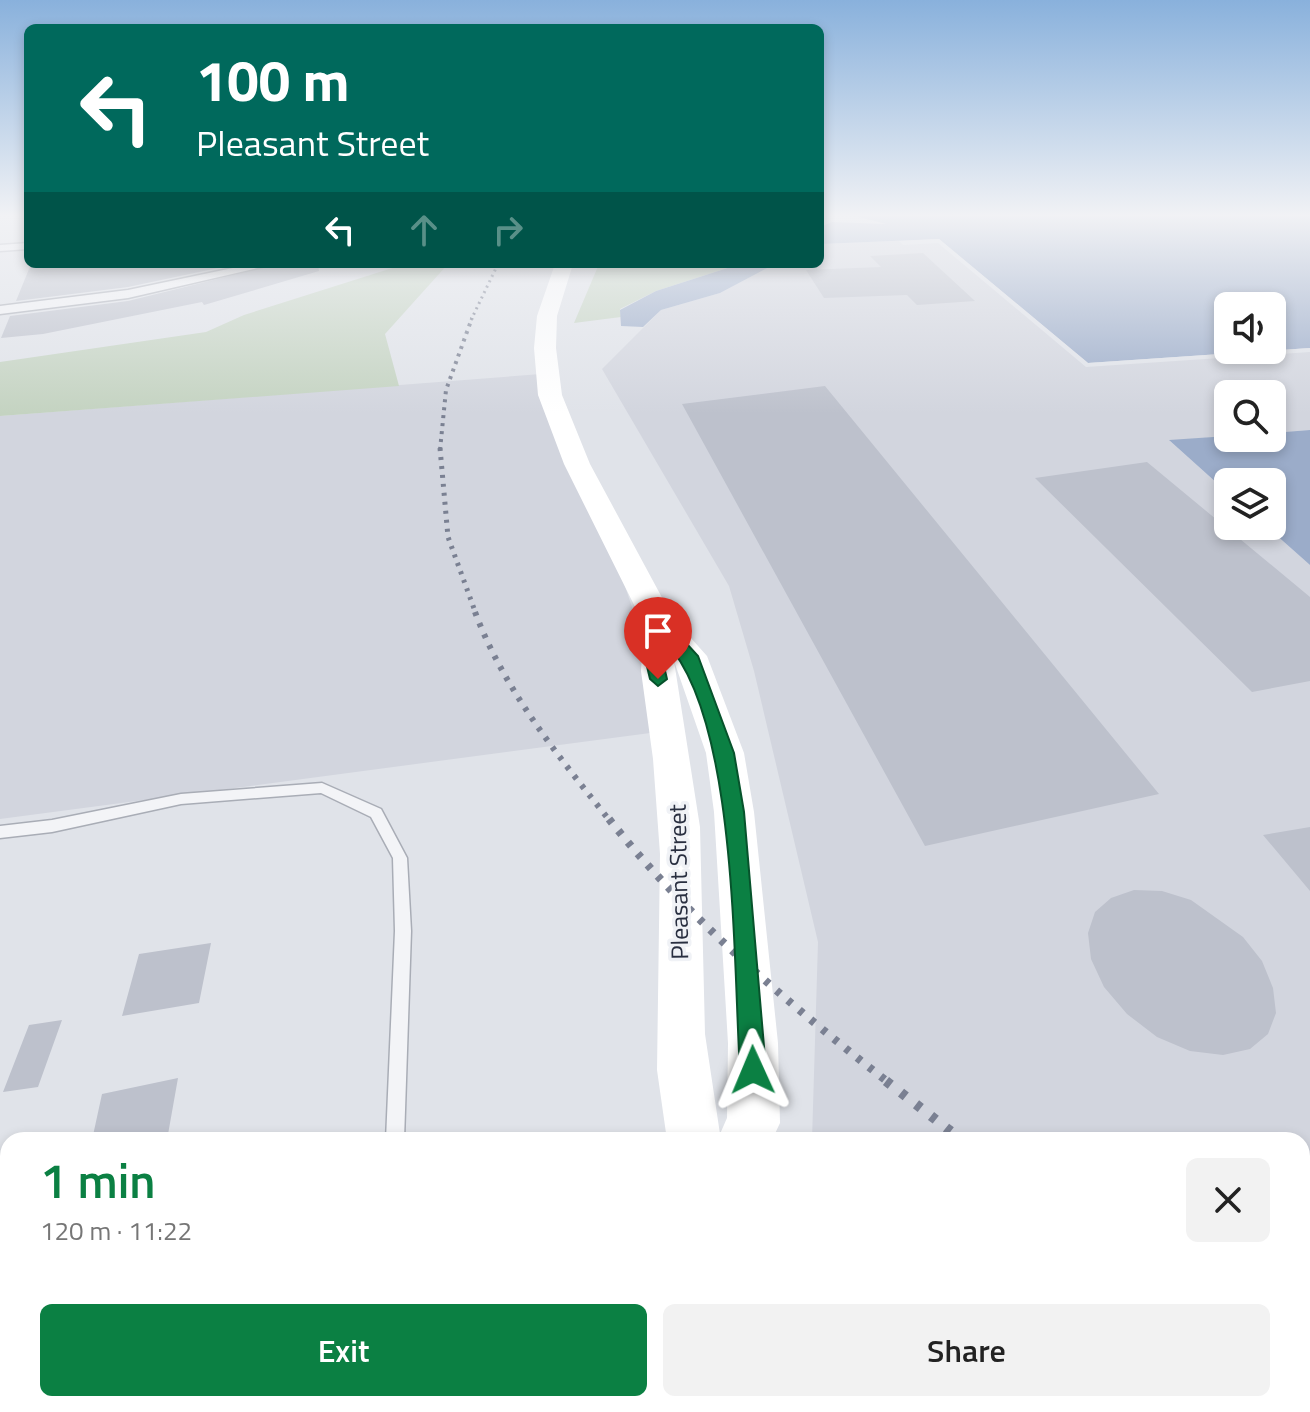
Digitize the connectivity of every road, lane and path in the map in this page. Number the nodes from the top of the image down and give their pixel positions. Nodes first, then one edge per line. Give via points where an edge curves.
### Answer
1 (187, 282) edge
2 (558, 282) edge
3 (0, 310) edge
4 (660, 625) junction
5 (0, 832) edge
6 (395, 1132) edge
7 (692, 1132) edge
8 (748, 1132) edge

1 - 3 street
2 - 4 main road via 547,316 550,395 577,464
4 - 7 main road, Pleasant Street via 654,658 681,857 680,1013 684,1103
4 - 8 main road via 690,656 725,753 753,1043 753,1123
5 - 6 lane via 181,799 322,788 376,813 400,858 403,931

